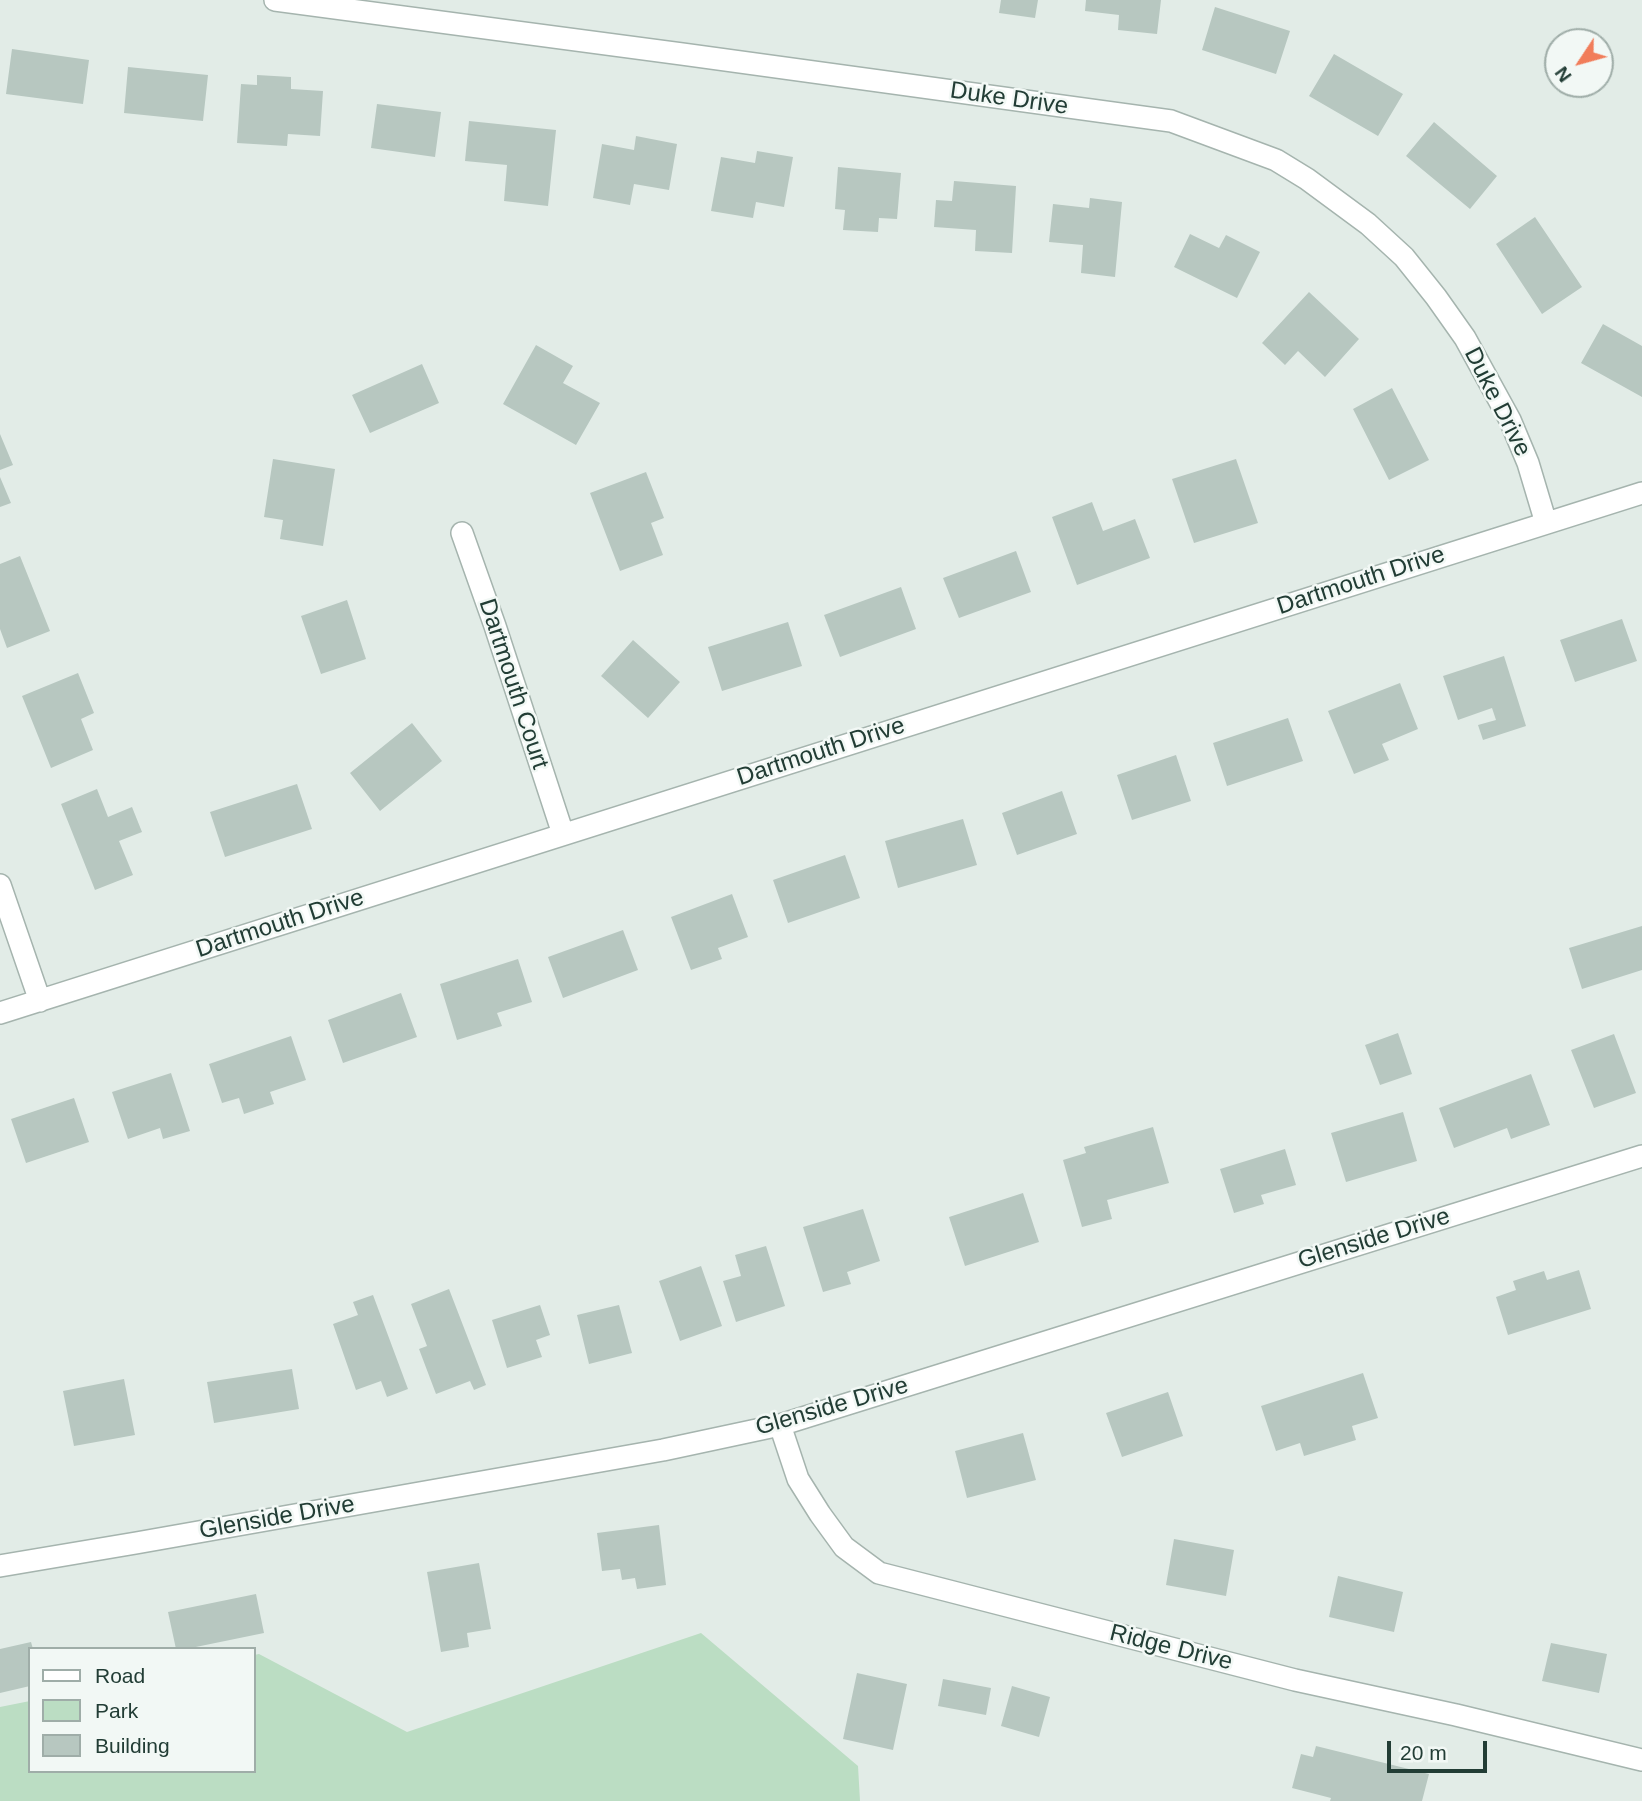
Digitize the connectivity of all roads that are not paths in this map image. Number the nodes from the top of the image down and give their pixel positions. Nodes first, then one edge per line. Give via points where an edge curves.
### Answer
1 (275, 0) edge
2 (1642, 493) edge
3 (1546, 523) junction
4 (462, 533) dead end
5 (563, 834) junction
6 (0, 885) edge
7 (40, 1001) junction
8 (0, 1013) edge
9 (1642, 1156) edge
10 (780, 1425) junction
11 (0, 1566) edge
12 (1642, 1760) edge

1 - 3 street, Duke Drive via 1171,121 1276,160 1368,223 1404,257 1436,297 1471,348 1510,420
2 - 3 street, Dartmouth Drive
3 - 5 street, Dartmouth Drive
4 - 5 street, Dartmouth Court
5 - 7 street, Dartmouth Drive
6 - 7 street
7 - 8 street, Dartmouth Drive
9 - 10 street, Glenside Drive
10 - 11 street, Glenside Drive
10 - 12 street, Ridge Drive via 798,1479 820,1514 844,1547 878,1573 1295,1679

